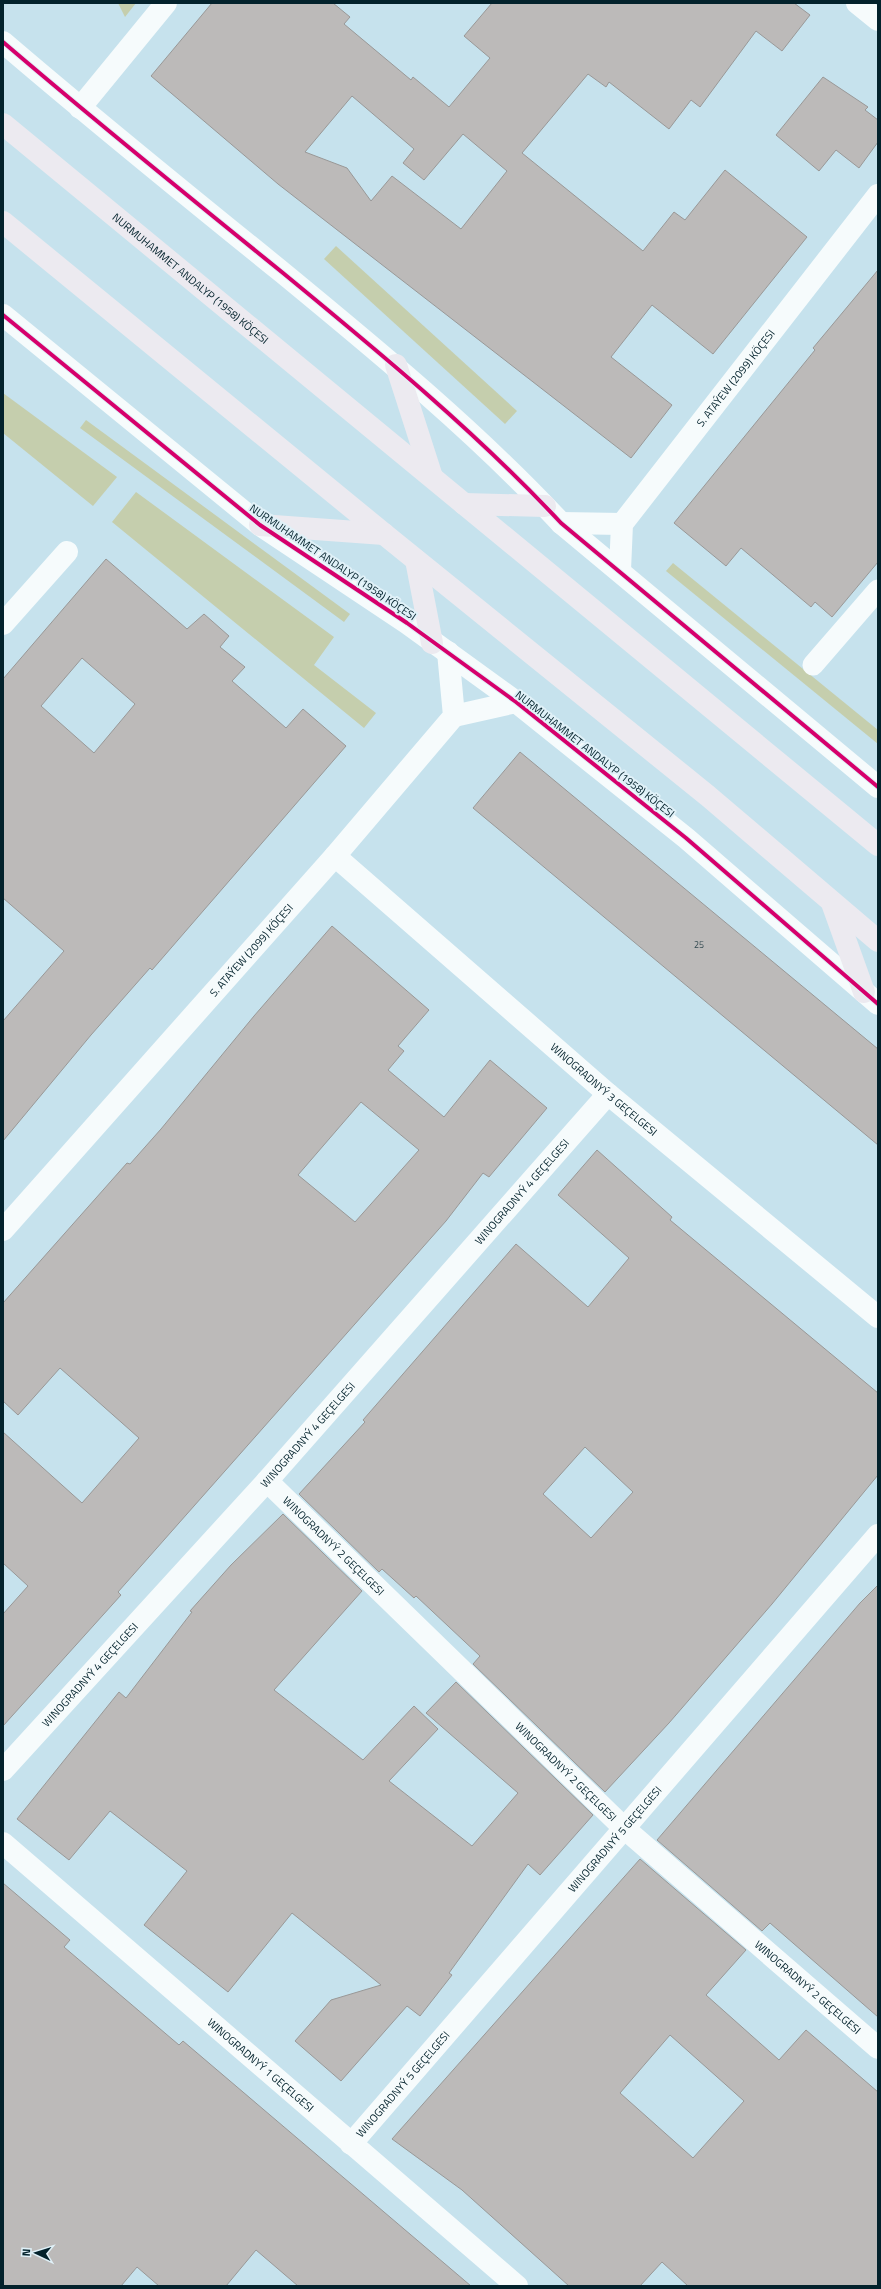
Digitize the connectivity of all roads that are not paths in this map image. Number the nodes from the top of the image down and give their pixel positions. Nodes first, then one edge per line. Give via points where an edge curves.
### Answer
1 (166, 3) edge
2 (857, 3) edge
3 (878, 20) edge
4 (3, 42) edge
5 (80, 108) junction
6 (3, 124) edge
7 (878, 195) edge
8 (3, 222) edge
9 (3, 315) edge
10 (396, 365) junction
11 (432, 477) junction
12 (464, 504) junction
13 (545, 506) junction
14 (561, 523) junction
15 (622, 524) junction
16 (260, 525) junction
17 (384, 534) junction
18 (68, 552) dead end
19 (416, 560) junction
20 (620, 570) junction
21 (878, 590) edge
22 (3, 624) edge
23 (440, 648) junction
24 (813, 665) dead end
25 (516, 702) junction
26 (454, 716) junction
27 (878, 787) edge
28 (878, 845) edge
29 (335, 856) junction
30 (832, 902) junction
31 (878, 941) edge
32 (871, 998) edge
33 (608, 1094) junction
34 (3, 1230) edge
35 (878, 1317) edge
36 (267, 1481) junction
37 (878, 1535) edge
38 (3, 1770) edge
39 (625, 1829) junction
40 (3, 1843) edge
41 (878, 2048) edge
42 (351, 2144) junction
43 (518, 2286) edge

1 - 5 street
2 - 3 street
4 - 5 street
5 - 10 street
6 - 11 main road, NURMUHAMMET ANDALYP (1958) KÖÇESI
7 - 15 street, S. ATAÝEW (2099) KÖÇESI
8 - 17 main road
9 - 16 street, NURMUHAMMET ANDALYP (1958) KÖÇESI
10 - 11 main road
10 - 13 street
11 - 12 main road, NURMUHAMMET ANDALYP (1958) KÖÇESI
12 - 13 main road
12 - 28 main road, NURMUHAMMET ANDALYP (1958) KÖÇESI
13 - 14 street
14 - 15 street
14 - 20 street
15 - 20 street
16 - 17 main road
16 - 23 street, NURMUHAMMET ANDALYP (1958) KÖÇESI via 407,623
17 - 19 main road
18 - 22 street
19 - 23 main road
19 - 30 main road via 708,796
20 - 27 street
21 - 24 lane
23 - 25 street, NURMUHAMMET ANDALYP (1958) KÖÇESI
23 - 26 street
25 - 26 street, NURMUHAMMET ANDALYP (1958) KÖÇESI
25 - 32 street, NURMUHAMMET ANDALYP (1958) KÖÇESI via 686,838
26 - 29 street, S. ATAÝEW (2099) KÖÇESI
29 - 33 street, WINOGRADNYÝ 3 GEÇELGESI
29 - 34 street, S. ATAÝEW (2099) KÖÇESI
30 - 31 main road
30 - 32 main road
33 - 35 street, WINOGRADNYÝ 3 GEÇELGESI
33 - 36 street, WINOGRADNYÝ 4 GEÇELGESI
36 - 38 street, WINOGRADNYÝ 4 GEÇELGESI
36 - 39 street, WINOGRADNYÝ 2 GEÇELGESI
37 - 39 street, WINOGRADNYÝ 5 GEÇELGESI
39 - 41 street, WINOGRADNYÝ 2 GEÇELGESI
39 - 42 street, WINOGRADNYÝ 5 GEÇELGESI
40 - 42 street, WINOGRADNYÝ 1 GEÇELGESI
42 - 43 street, WINOGRADNYÝ 1 GEÇELGESI

